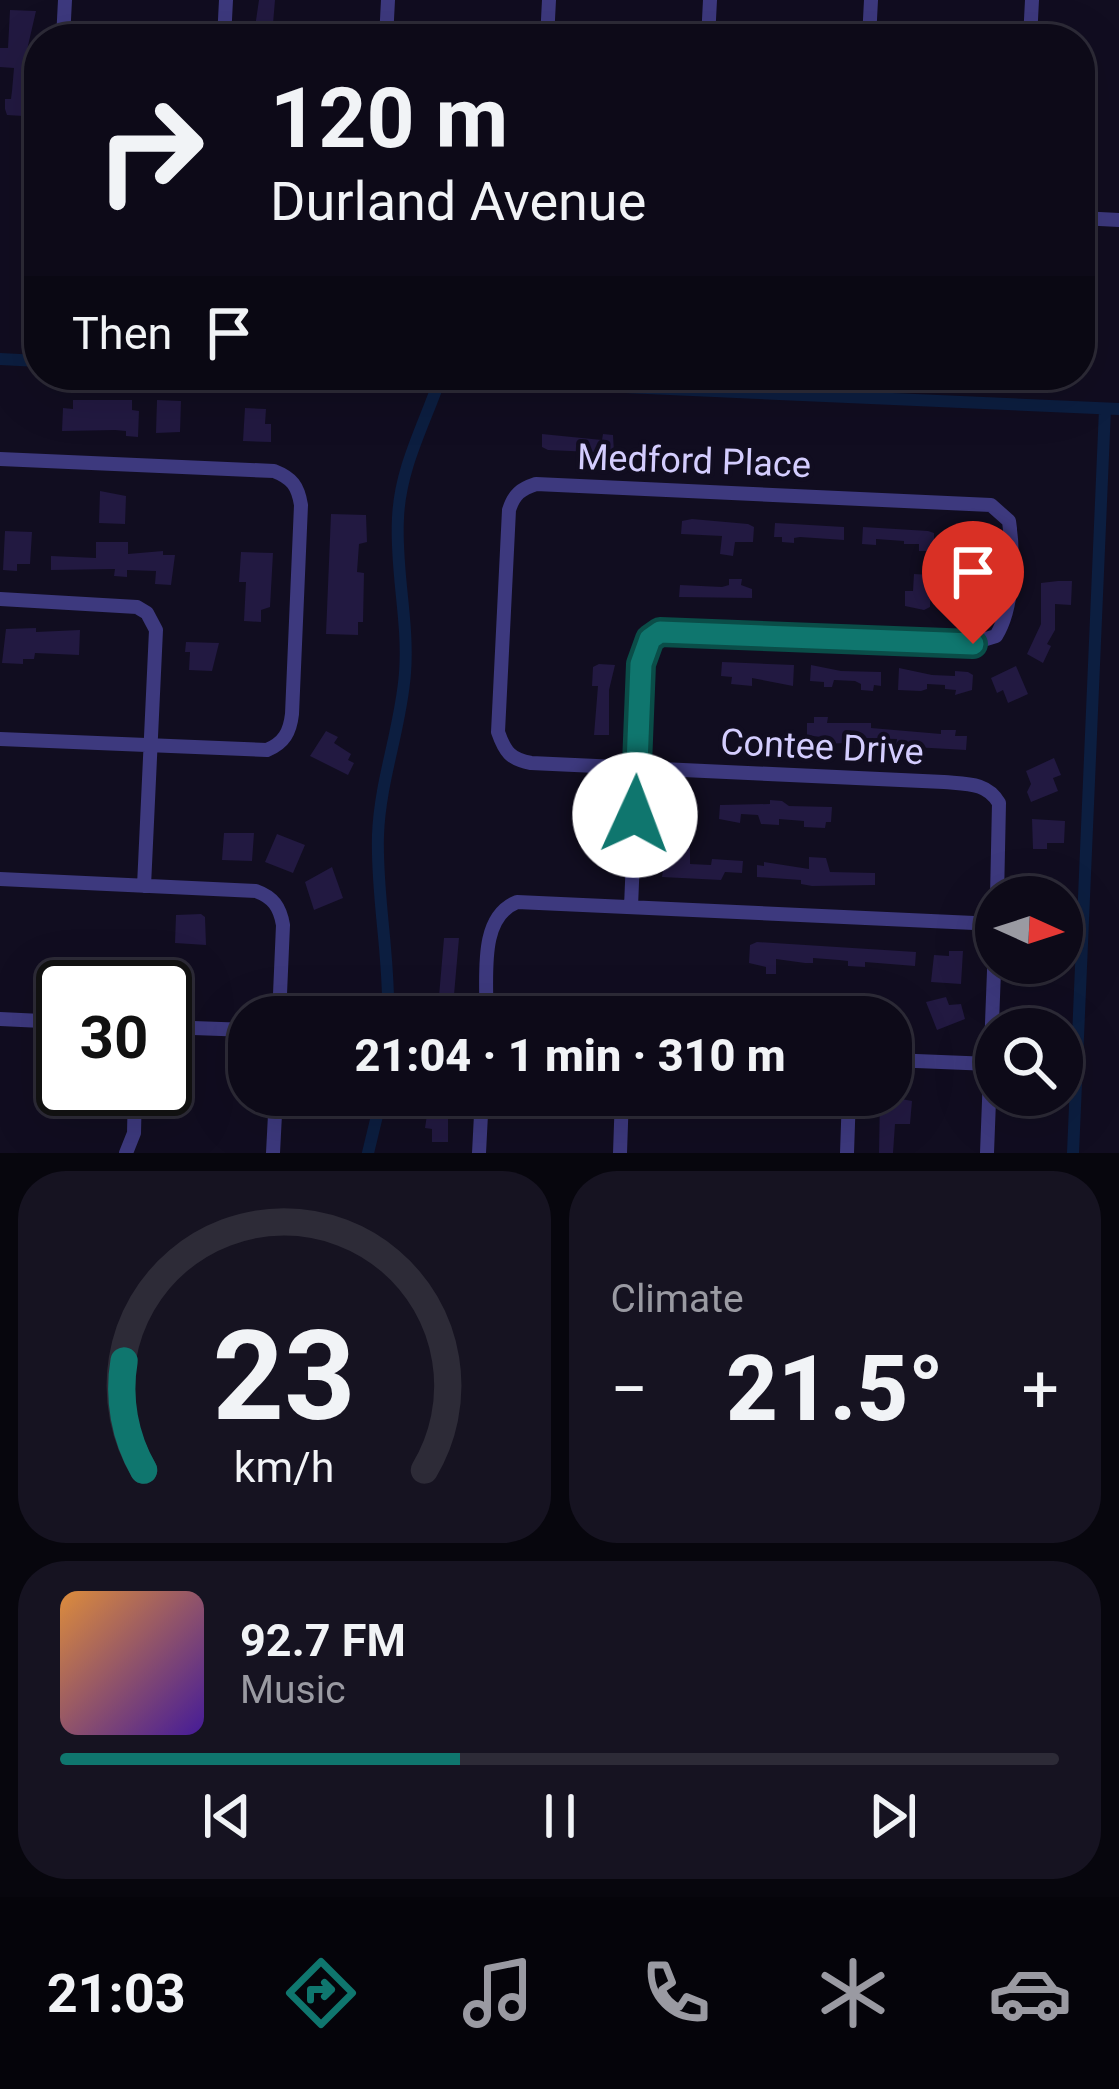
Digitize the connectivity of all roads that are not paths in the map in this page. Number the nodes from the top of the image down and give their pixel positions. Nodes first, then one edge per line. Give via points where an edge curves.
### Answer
1 (0, 459) edge
2 (0, 599) edge
3 (0, 739) edge
4 (151, 746) junction
5 (506, 752) joint
6 (637, 768) junction
7 (998, 876) edge
8 (0, 879) edge
9 (144, 886) junction
10 (632, 908) junction
11 (975, 920) edge
12 (280, 996) edge
13 (487, 996) edge
14 (0, 1019) edge
15 (36, 1021) edge
16 (192, 1028) edge
17 (228, 1029) edge
18 (912, 1061) edge
19 (975, 1063) edge
20 (135, 1116) edge
21 (275, 1116) edge
22 (481, 1116) edge
23 (621, 1116) edge
24 (848, 1116) edge
25 (989, 1116) edge
26 (125, 1153) edge
27 (273, 1153) edge
28 (479, 1153) edge
29 (620, 1153) edge
30 (847, 1153) edge
31 (988, 1153) edge

1 - 4 street via 274,471 298,489 290,728 268,750
2 - 4 street via 147,613 155,630
3 - 4 street
4 - 9 street
5 - 6 street, Contee Drive via 531,764
5 - 6 street, Medford Place via 498,732 509,510 523,488 992,505 1009,521 1005,622 997,636 973,644 660,632 641,664
6 - 7 street, Contee Drive via 979,785 992,792 1000,817
6 - 10 street
8 - 9 street
9 - 12 street via 270,896 283,925
10 - 11 street
10 - 13 street via 502,908 490,928
14 - 15 street
16 - 17 street
18 - 19 street
20 - 26 street
21 - 27 street
22 - 28 street
23 - 29 street
24 - 30 street
25 - 31 street

